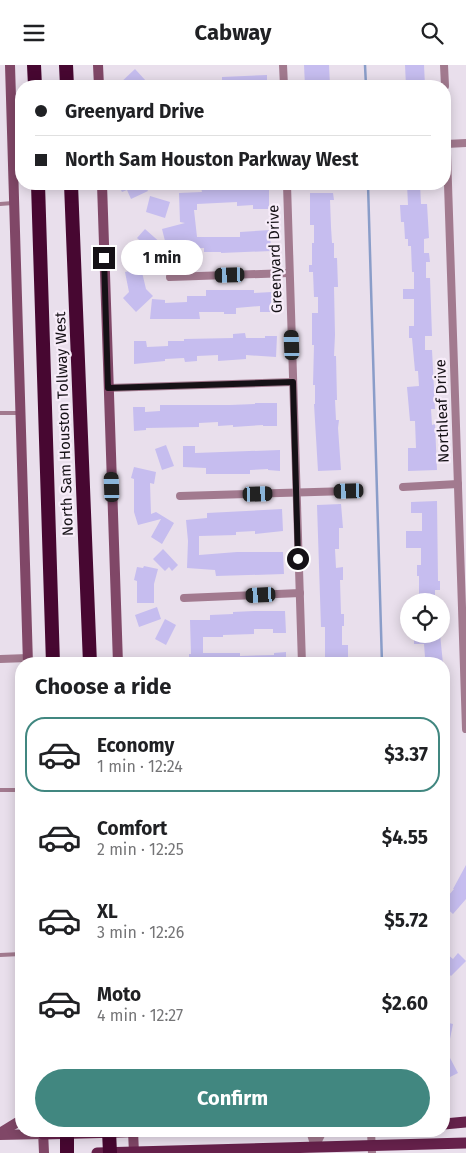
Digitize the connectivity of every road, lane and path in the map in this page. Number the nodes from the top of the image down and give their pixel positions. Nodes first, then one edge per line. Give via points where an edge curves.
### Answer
1 (10, 65) edge
2 (34, 65) edge
3 (66, 65) edge
4 (98, 65) edge
5 (283, 65) edge
6 (444, 65) edge
7 (35, 80) edge
8 (67, 80) edge
9 (99, 80) edge
10 (284, 80) edge
11 (445, 80) edge
12 (466, 143) edge
13 (451, 144) edge
14 (38, 190) edge
15 (71, 190) edge
16 (102, 190) edge
17 (287, 190) edge
18 (448, 190) edge
19 (14, 203) junction
20 (0, 204) edge
21 (289, 273) junction
22 (170, 277) dead end
23 (293, 382) junction
24 (108, 388) junction
25 (0, 413) edge
26 (21, 413) junction
27 (466, 420) edge
28 (456, 421) junction
29 (458, 484) junction
30 (403, 487) dead end
31 (349, 491) dead end
32 (296, 492) junction
33 (180, 496) dead end
34 (300, 593) junction
35 (184, 598) dead end
36 (465, 649) edge
37 (28, 657) edge
38 (53, 657) edge
39 (90, 657) edge
40 (118, 657) edge
41 (302, 657) edge
42 (0, 659) edge
43 (15, 660) edge
44 (466, 729) edge
45 (0, 790) edge
46 (15, 790) edge
47 (15, 954) edge
48 (0, 955) edge
49 (466, 1122) edge
50 (450, 1123) edge
51 (15, 1124) edge
52 (0, 1134) edge
53 (15, 1134) edge
54 (43, 1137) edge
55 (67, 1137) edge
56 (109, 1137) edge
57 (133, 1137) edge
58 (312, 1137) edge
59 (320, 1137) edge
60 (371, 1137) edge
61 (466, 1143) edge
62 (447, 1149) edge
63 (315, 1150) edge
64 (372, 1150) edge
65 (258, 1151) edge
66 (175, 1152) edge
67 (44, 1153) edge
68 (68, 1153) edge
69 (97, 1153) edge
70 (110, 1153) edge
71 (134, 1153) edge

1 - 19 main road
2 - 7 highway
3 - 8 highway
4 - 9 main road
5 - 10 street
6 - 11 street
12 - 13 street
14 - 38 highway, North Sam Houston Tollway West
15 - 39 highway, North Sam Houston Tollway West
16 - 24 main road
17 - 21 street, Greenyard Drive
18 - 28 street, Northleaf Drive
19 - 20 lane
19 - 26 main road
21 - 22 street
21 - 23 street, Greenyard Drive
23 - 24 street
23 - 32 street, Greenyard Drive
24 - 40 main road
25 - 26 lane
26 - 37 main road
27 - 28 street
28 - 29 street, Northleaf Drive
29 - 30 street
29 - 36 street, Northleaf Drive
31 - 32 street
32 - 33 street
32 - 34 street, Greenyard Drive
34 - 35 street
34 - 41 street, Greenyard Drive
36 - 44 street, Northleaf Drive
42 - 43 street
45 - 46 lane
47 - 48 lane
49 - 50 main road
51 - 52 main road
52 - 53 main road
54 - 67 main road
55 - 68 highway
56 - 70 highway
57 - 71 main road
58 - 63 street
59 - 63 street
60 - 64 street
61 - 62 main road
62 - 64 main road
63 - 64 main road
63 - 65 main road
65 - 66 main road
66 - 71 main road
69 - 71 main road

